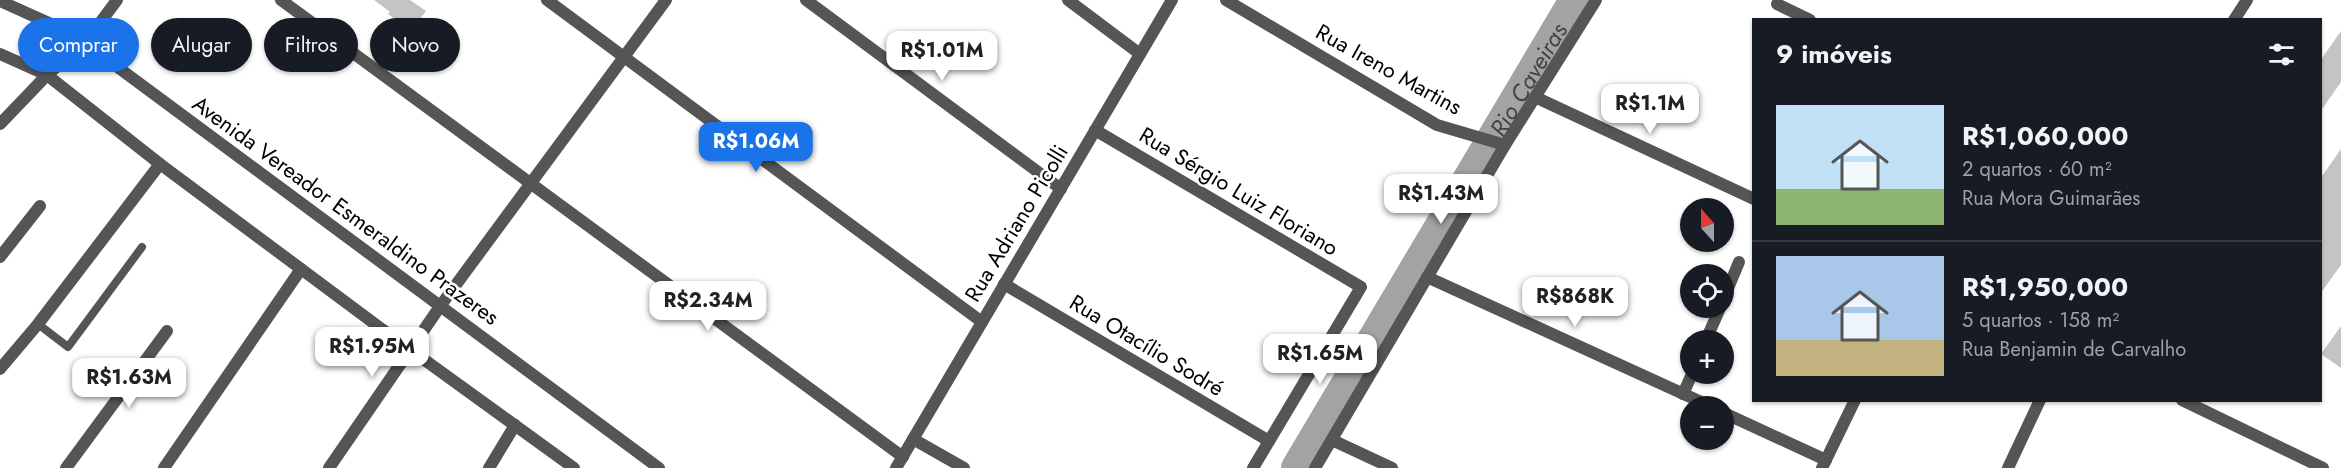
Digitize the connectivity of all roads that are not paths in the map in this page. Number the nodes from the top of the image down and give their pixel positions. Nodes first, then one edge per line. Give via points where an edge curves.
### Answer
1 (117, 0) edge
2 (281, 0) edge
3 (547, 0) edge
4 (666, 0) edge
5 (806, 0) edge
6 (1068, 0) edge
7 (1172, 0) edge
8 (1226, 0) edge
9 (2247, 0) edge
10 (0, 1) edge
11 (1588, 3) edge
12 (1777, 4) dead end
13 (38, 18) edge
14 (104, 18) edge
15 (1806, 18) edge
16 (2235, 18) edge
17 (0, 54) edge
18 (1140, 54) junction
19 (624, 57) junction
20 (50, 72) edge
21 (123, 72) edge
22 (46, 75) junction
23 (1534, 97) junction
24 (0, 124) edge
25 (1095, 130) junction
26 (1504, 144) junction
27 (160, 164) junction
28 (531, 183) junction
29 (1061, 189) junction
30 (1752, 198) edge
31 (40, 206) dead end
32 (142, 247) dead end
33 (0, 257) edge
34 (1739, 262) dead end
35 (301, 269) junction
36 (1734, 274) edge
37 (1427, 277) junction
38 (1004, 284) junction
39 (441, 305) junction
40 (982, 322) junction
41 (38, 324) junction
42 (167, 331) dead end
43 (410, 349) junction
44 (0, 369) edge
45 (1688, 384) edge
46 (1683, 394) junction
47 (1688, 396) edge
48 (1854, 402) edge
49 (2039, 402) edge
50 (2186, 402) edge
51 (1734, 418) edge
52 (515, 425) junction
53 (914, 439) junction
54 (1332, 440) junction
55 (1269, 441) junction
56 (903, 456) junction
57 (1824, 464) edge
58 (66, 468) edge
59 (164, 468) edge
60 (329, 468) edge
61 (489, 468) edge
62 (574, 468) edge
63 (660, 468) edge
64 (896, 468) edge
65 (964, 468) edge
66 (1253, 468) edge
67 (1315, 468) edge
68 (1392, 468) edge
69 (2008, 468) edge
70 (2322, 468) edge

1 - 14 street
2 - 28 street
3 - 19 street
4 - 19 street
5 - 29 street
6 - 18 street
7 - 18 street, Rua Adriano Picolli
8 - 26 street, Rua Ireno Martins via 1437,125
9 - 16 street
10 - 13 street, Avenida Vereador Esmeraldino Prazeres
11 - 23 street
12 - 15 street
17 - 22 street
18 - 25 street, Rua Adriano Picolli
19 - 28 street
19 - 40 street
20 - 22 street
21 - 39 street, Avenida Vereador Esmeraldino Prazeres
22 - 24 street
22 - 27 street
23 - 26 street
23 - 30 street
25 - 29 street, Rua Adriano Picolli
25 - 55 street, Rua Sérgio Luiz Floriano via 1361,287
26 - 37 street
27 - 35 street
27 - 41 street
28 - 39 street
28 - 56 street
29 - 38 street, Rua Adriano Picolli
31 - 33 street
32 - 41 lane via 68,347
34 - 36 street
35 - 43 street
35 - 59 street
37 - 46 street
37 - 54 street
38 - 40 street, Rua Adriano Picolli
38 - 55 street, Rua Otacílio Sodré
39 - 43 street
39 - 63 street, Avenida Vereador Esmeraldino Prazeres
40 - 53 street, Rua Adriano Picolli
41 - 44 street
42 - 58 street
43 - 52 street
43 - 60 street
45 - 46 street
46 - 47 street
48 - 57 street
49 - 69 street
50 - 70 street
51 - 57 street
52 - 61 street
52 - 62 street
53 - 56 street, Rua Adriano Picolli
53 - 65 street
54 - 67 street
54 - 68 street
55 - 66 street
56 - 64 street, Rua Adriano Picolli

